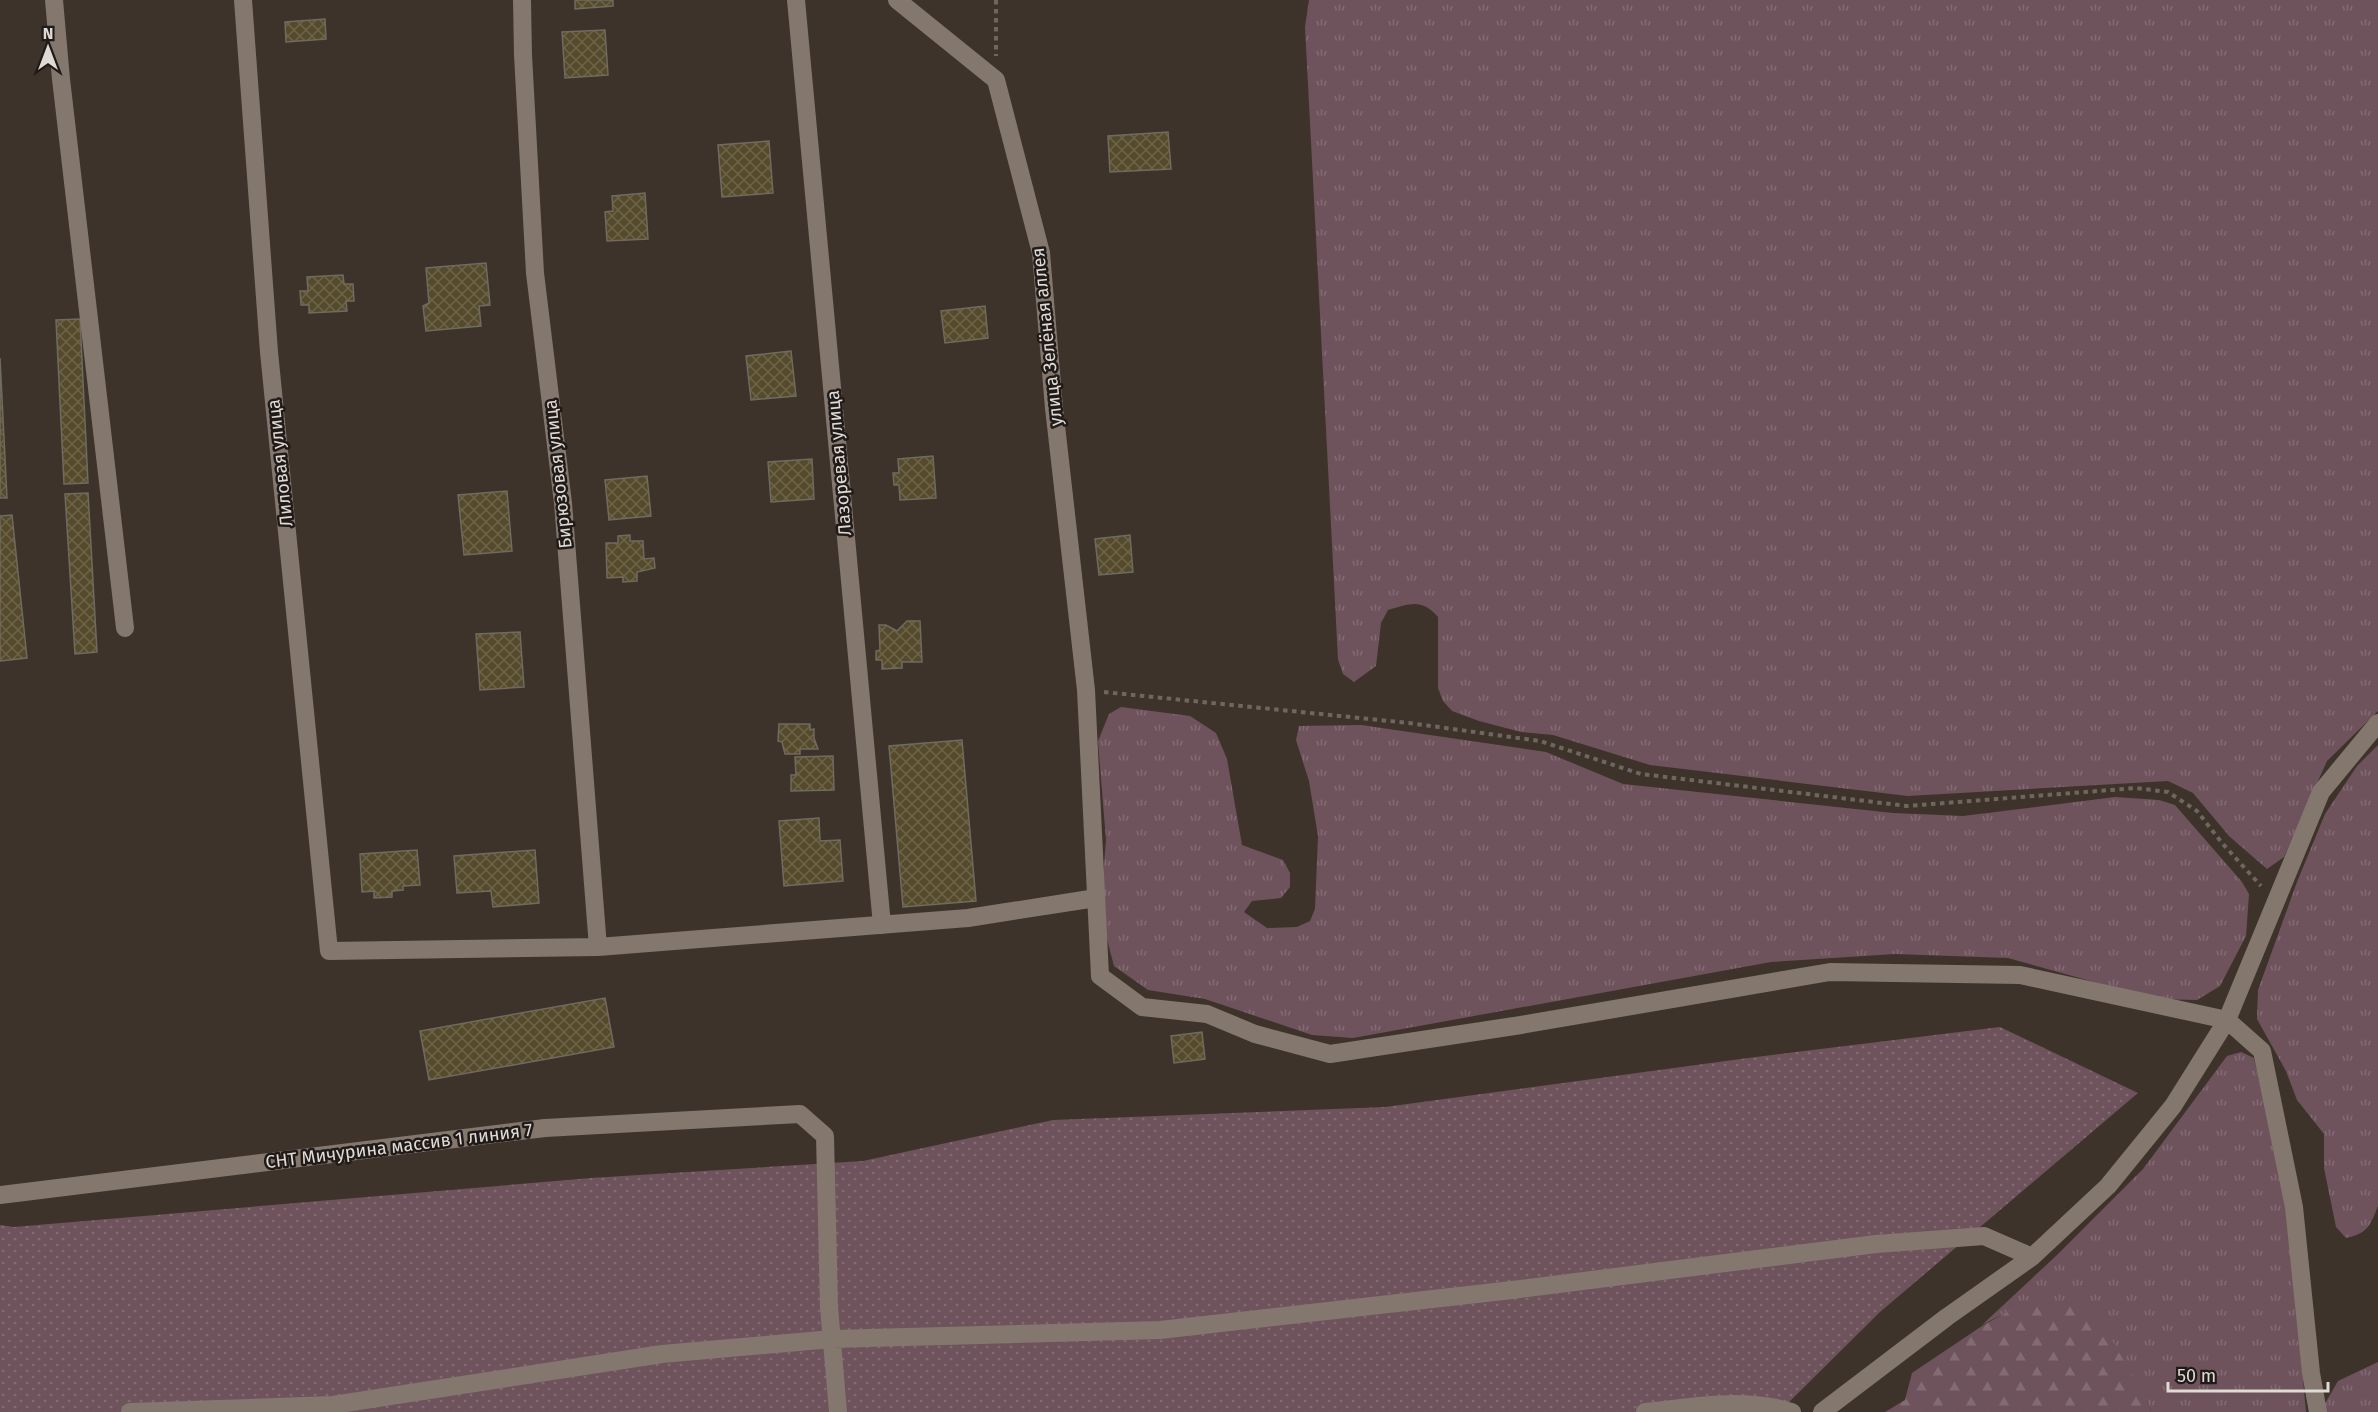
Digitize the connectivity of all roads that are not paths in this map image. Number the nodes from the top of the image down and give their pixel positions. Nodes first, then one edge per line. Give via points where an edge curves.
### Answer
1 (54, 0) edge
2 (243, 0) edge
3 (522, 0) edge
4 (796, 0) edge
5 (897, 0) edge
6 (125, 628) dead end
7 (2378, 723) edge
8 (1096, 898) junction
9 (882, 925) junction
10 (598, 947) junction
11 (2226, 1020) junction
12 (0, 1195) edge
13 (2032, 1257) junction
14 (832, 1339) junction
15 (130, 1412) edge
16 (838, 1412) edge
17 (1645, 1412) edge
18 (1792, 1412) edge
19 (1822, 1412) edge
20 (2318, 1412) edge

1 - 6 street
2 - 10 street, Лиловая улица via 270,351 329,951
3 - 10 street, Бирюзовая улица via 535,273 563,503
4 - 9 street, Лазоревая улица
5 - 8 street, улица Зелёная аллея via 996,80 1041,254 1086,690
7 - 11 street via 2321,792
8 - 9 street via 968,918
8 - 11 street, улица Зелёная аллея via 1100,976 1142,1007 1207,1014 1255,1034 1330,1054 1830,972 2020,975
9 - 10 street
11 - 13 street via 2173,1106 2115,1177
11 - 20 street via 2262,1051 2294,1207 2310,1373
12 - 14 street, СНТ Мичурина массив 1 линия 7 via 545,1128 800,1114 825,1136
13 - 14 street via 1984,1236 1876,1244 1160,1330
13 - 19 street
14 - 15 street via 662,1354 333,1405
14 - 16 street
17 - 18 street via 1741,1403

